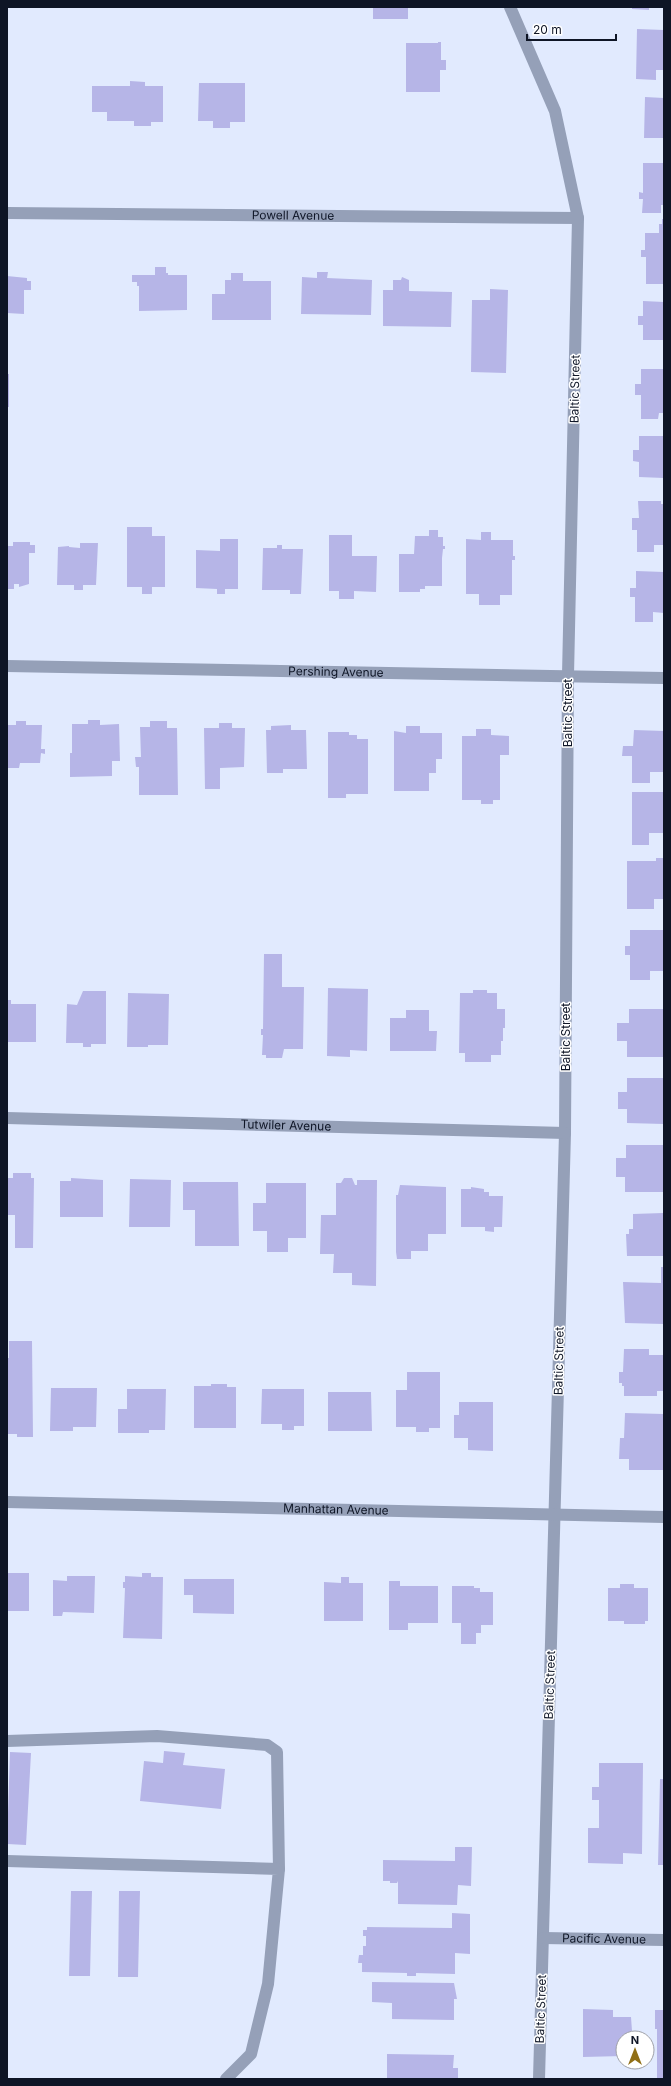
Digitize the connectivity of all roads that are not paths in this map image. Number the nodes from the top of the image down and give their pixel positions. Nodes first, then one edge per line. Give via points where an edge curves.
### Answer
1 (510, 7) edge
2 (7, 213) edge
3 (578, 218) junction
4 (7, 666) edge
5 (568, 675) junction
6 (664, 678) edge
7 (7, 1118) edge
8 (565, 1133) junction
9 (7, 1502) edge
10 (555, 1514) junction
11 (664, 1517) edge
12 (7, 1741) edge
13 (7, 1861) edge
14 (279, 1869) junction
15 (543, 1938) junction
16 (664, 1940) edge
17 (226, 2079) edge
18 (539, 2079) edge

1 - 3 street, Baltic Street via 555,111
2 - 3 street, Powell Avenue
3 - 5 street, Baltic Street
4 - 5 street, Pershing Avenue
5 - 6 street, Pershing Avenue
5 - 8 street, Baltic Street
7 - 8 street, Tutwiler Avenue
8 - 10 street, Baltic Street
9 - 10 street, Manhattan Avenue
10 - 11 street, Manhattan Avenue
10 - 15 street, Baltic Street
12 - 14 street via 157,1736 267,1745 277,1752
13 - 14 street
14 - 17 street via 268,1984 251,2054
15 - 16 street, Pacific Avenue
15 - 18 street, Baltic Street

